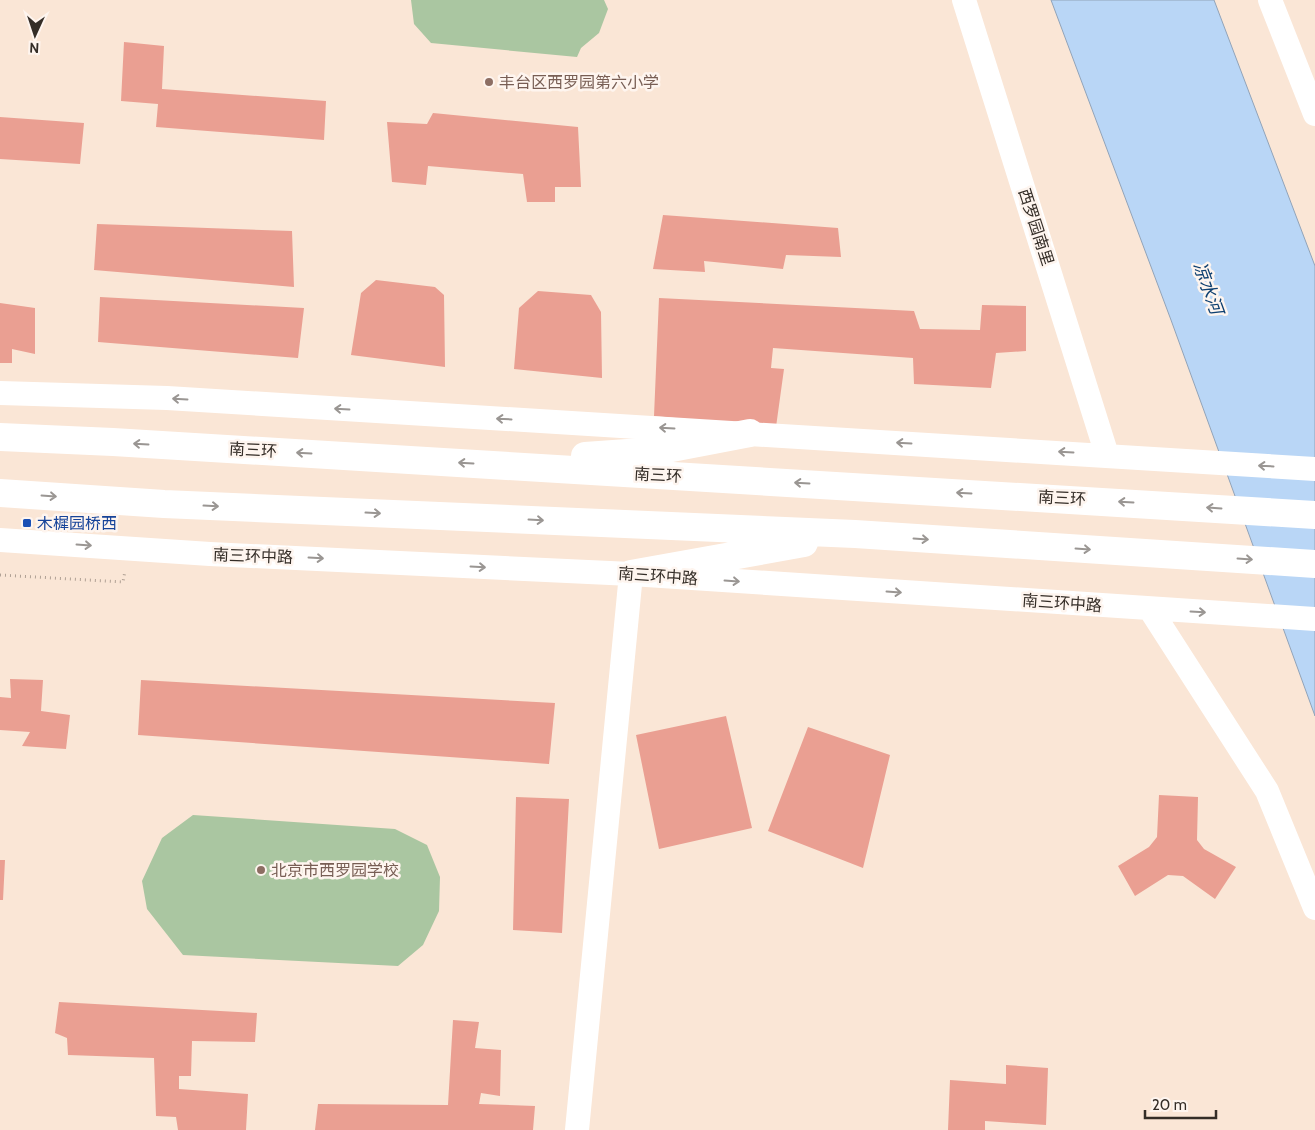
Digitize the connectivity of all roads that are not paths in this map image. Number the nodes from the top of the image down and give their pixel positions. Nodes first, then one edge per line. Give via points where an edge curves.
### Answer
1 (964, 0) edge
2 (1270, 0) edge
3 (1315, 114) edge
4 (0, 393) edge
5 (750, 433) junction
6 (0, 437) edge
7 (1108, 455) junction
8 (532, 467) junction
9 (1315, 469) edge
10 (0, 493) edge
11 (1315, 515) edge
12 (855, 534) junction
13 (0, 540) edge
14 (1315, 564) edge
15 (631, 574) junction
16 (1150, 609) junction
17 (1315, 619) edge
18 (1315, 908) edge
19 (577, 1130) edge

1 - 7 street, 西罗园南里
2 - 3 street
5 -> 4 street via 177,399
7 -> 5 street
5 - 8 highway via 656,451 589,456
8 -> 6 highway, 南三环
9 -> 7 street
11 -> 8 highway, 南三环
10 -> 12 highway via 164,504
12 -> 14 highway
12 - 15 highway
13 -> 15 street, 南三环中路 via 210,554
15 -> 16 street, 南三环中路
15 - 19 street
16 -> 17 street, 南三环中路
16 - 18 street via 1267,791

